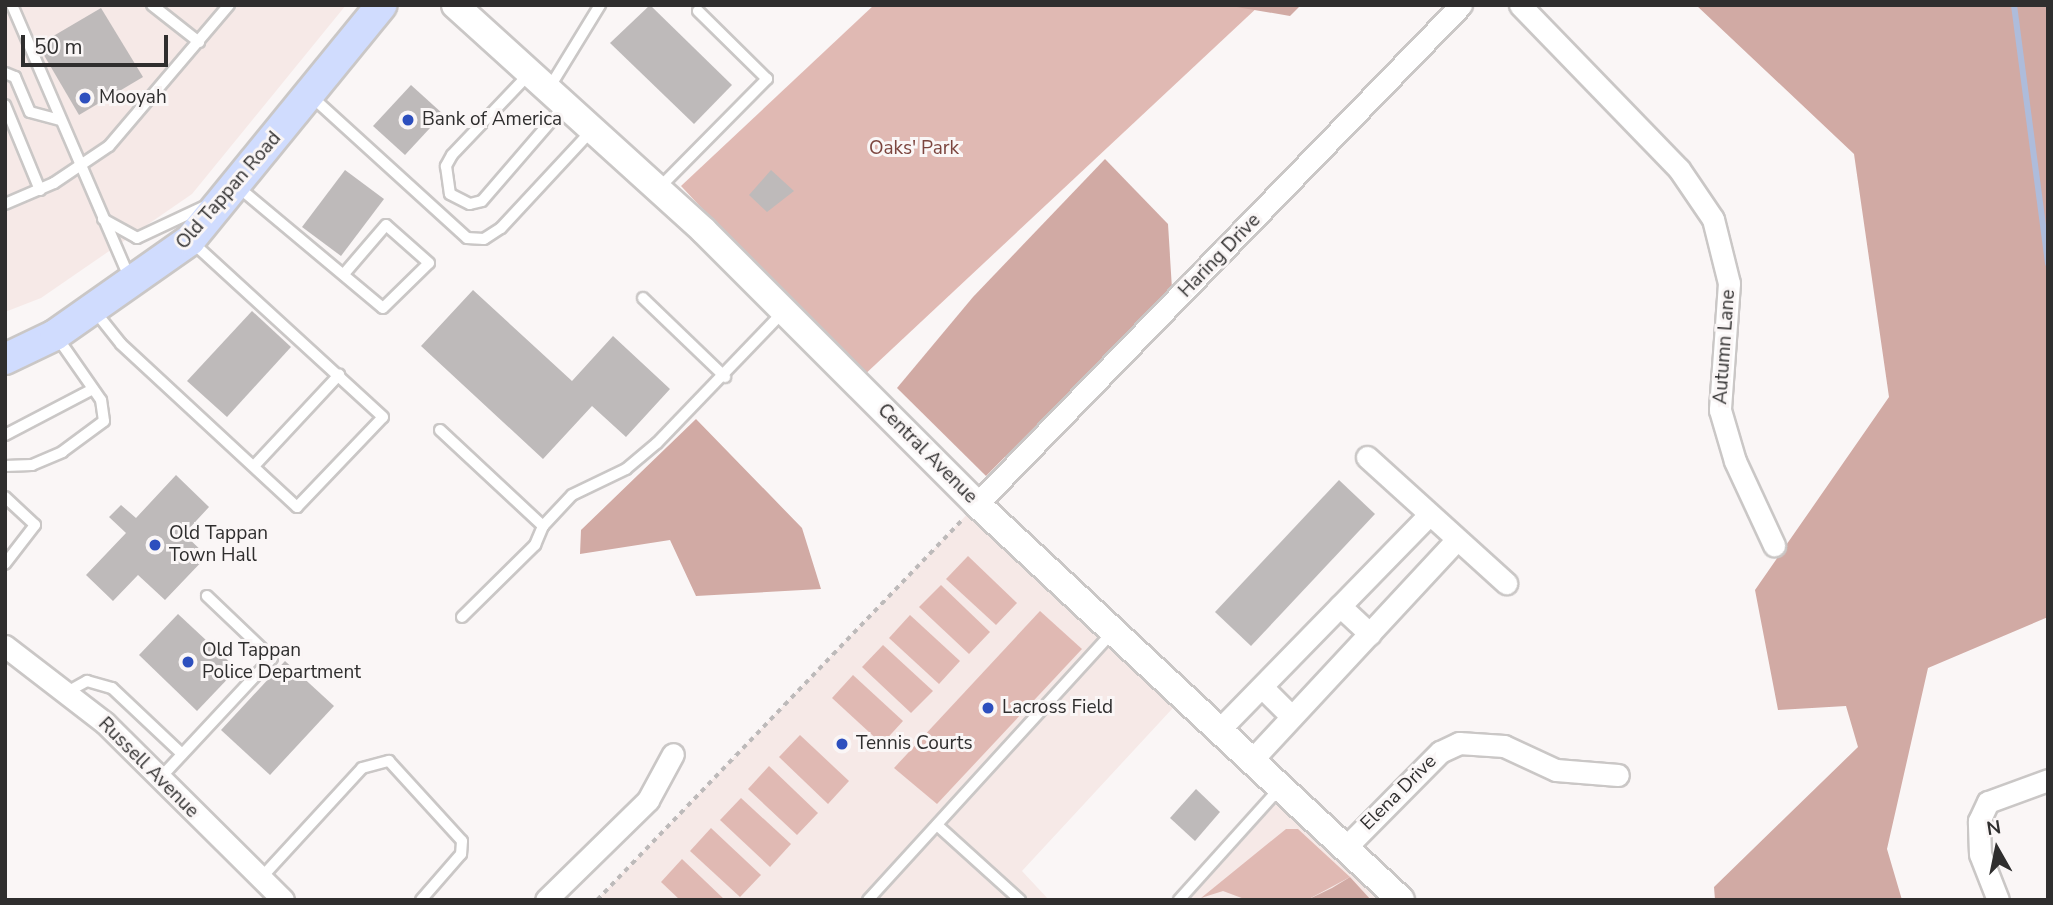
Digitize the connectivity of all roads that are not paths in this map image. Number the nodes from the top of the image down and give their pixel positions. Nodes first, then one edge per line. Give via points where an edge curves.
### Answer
1 (12, 5) edge
2 (152, 5) edge
3 (229, 5) edge
4 (382, 5) edge
5 (455, 5) edge
6 (600, 5) edge
7 (1461, 5) edge
8 (1520, 5) edge
9 (698, 11) dead end
10 (199, 42) junction
11 (5, 73) edge
12 (547, 89) junction
13 (310, 96) junction
14 (5, 105) edge
15 (60, 120) junction
16 (592, 130) junction
17 (80, 167) junction
18 (238, 185) junction
19 (658, 189) junction
20 (40, 190) junction
21 (5, 204) edge
22 (103, 219) junction
23 (190, 240) junction
24 (344, 274) junction
25 (133, 285) junction
26 (643, 298) dead end
27 (94, 310) junction
28 (784, 312) junction
29 (55, 335) junction
30 (5, 359) edge
31 (339, 375) junction
32 (725, 377) junction
33 (93, 389) junction
34 (440, 430) dead end
35 (5, 435) edge
36 (1367, 457) dead end
37 (5, 466) edge
38 (254, 466) junction
39 (5, 497) edge
40 (977, 504) junction
41 (1428, 516) junction
42 (543, 526) junction
43 (1456, 540) junction
44 (1774, 545) dead end
45 (5, 564) edge
46 (1506, 583) dead end
47 (207, 596) dead end
48 (1340, 606) junction
49 (462, 617) dead end
50 (1115, 630) junction
51 (1370, 634) junction
52 (5, 646) edge
53 (1262, 687) junction
54 (67, 692) junction
55 (1292, 717) junction
56 (1219, 730) junction
57 (182, 754) junction
58 (673, 754) dead end
59 (1250, 762) junction
60 (1618, 775) dead end
61 (162, 776) junction
62 (2048, 780) edge
63 (1278, 790) junction
64 (937, 825) junction
65 (1346, 848) junction
66 (261, 878) junction
67 (283, 900) edge
68 (421, 900) edge
69 (546, 900) edge
70 (868, 900) edge
71 (1020, 900) edge
72 (1179, 900) edge
73 (1401, 900) edge
74 (1998, 900) edge

1 - 15 lane
2 - 10 lane
3 - 10 lane
4 - 13 main road, Old Tappan Road
5 - 12 street, Central Avenue
6 - 12 lane
7 - 40 street, Haring Drive
8 - 44 street, Autumn Lane via 1679,169 1713,219 1730,283 1720,410 1735,461
9 - 19 lane via 767,79
10 - 17 lane via 131,126
11 - 15 lane via 15,77 30,112
12 - 12 lane via 452,155 446,166 450,194 470,204 482,201
12 - 16 street, Central Avenue
13 - 16 lane via 467,239 484,239 501,228
13 - 18 main road, Old Tappan Road
14 - 20 lane
15 - 17 lane
16 - 19 street, Central Avenue
17 - 20 lane
17 - 22 lane
18 - 22 lane via 153,235 137,238
18 - 23 main road, Old Tappan Road
18 - 24 lane
19 - 28 street, Central Avenue
20 - 21 lane
22 - 25 lane
23 - 25 main road, Old Tappan Road
23 - 31 lane
24 - 24 lane via 383,308 429,263 386,225
25 - 27 main road, Old Tappan Road
26 - 32 lane
27 - 29 main road, Old Tappan Road
27 - 38 lane via 121,344
28 - 32 lane
28 - 40 street, Central Avenue
29 - 30 main road, Old Tappan Road
29 - 33 lane
31 - 38 lane
31 - 38 lane via 383,417 297,507
32 - 42 lane via 626,469 572,495
33 - 35 lane
33 - 37 lane via 104,421 97,431 32,465
34 - 42 lane
36 - 41 street
39 - 45 lane via 35,525
40 - 50 street, Central Avenue
41 - 43 street
41 - 48 street
42 - 49 lane via 535,545
43 - 46 street
43 - 51 street
47 - 57 lane via 272,658
48 - 51 street
48 - 53 street
50 - 56 street, Central Avenue
50 - 64 lane
51 - 55 street
52 - 54 street, Russell Avenue
53 - 55 street
53 - 56 street
54 - 57 lane via 87,681 112,688
54 - 61 street, Russell Avenue
55 - 59 street
56 - 59 street, Central Avenue
57 - 61 lane
58 - 69 street via 648,800
59 - 63 street, Central Avenue
60 - 65 street, Elena Drive via 1556,770 1504,746 1459,743 1440,752
61 - 66 street, Russell Avenue
62 - 74 street via 1988,802 1979,821 1980,854
63 - 65 street, Central Avenue
63 - 72 lane
64 - 70 lane
64 - 71 lane
65 - 73 street, Central Avenue
66 - 67 street, Russell Avenue
66 - 68 lane via 362,768 389,761 462,841 461,854

